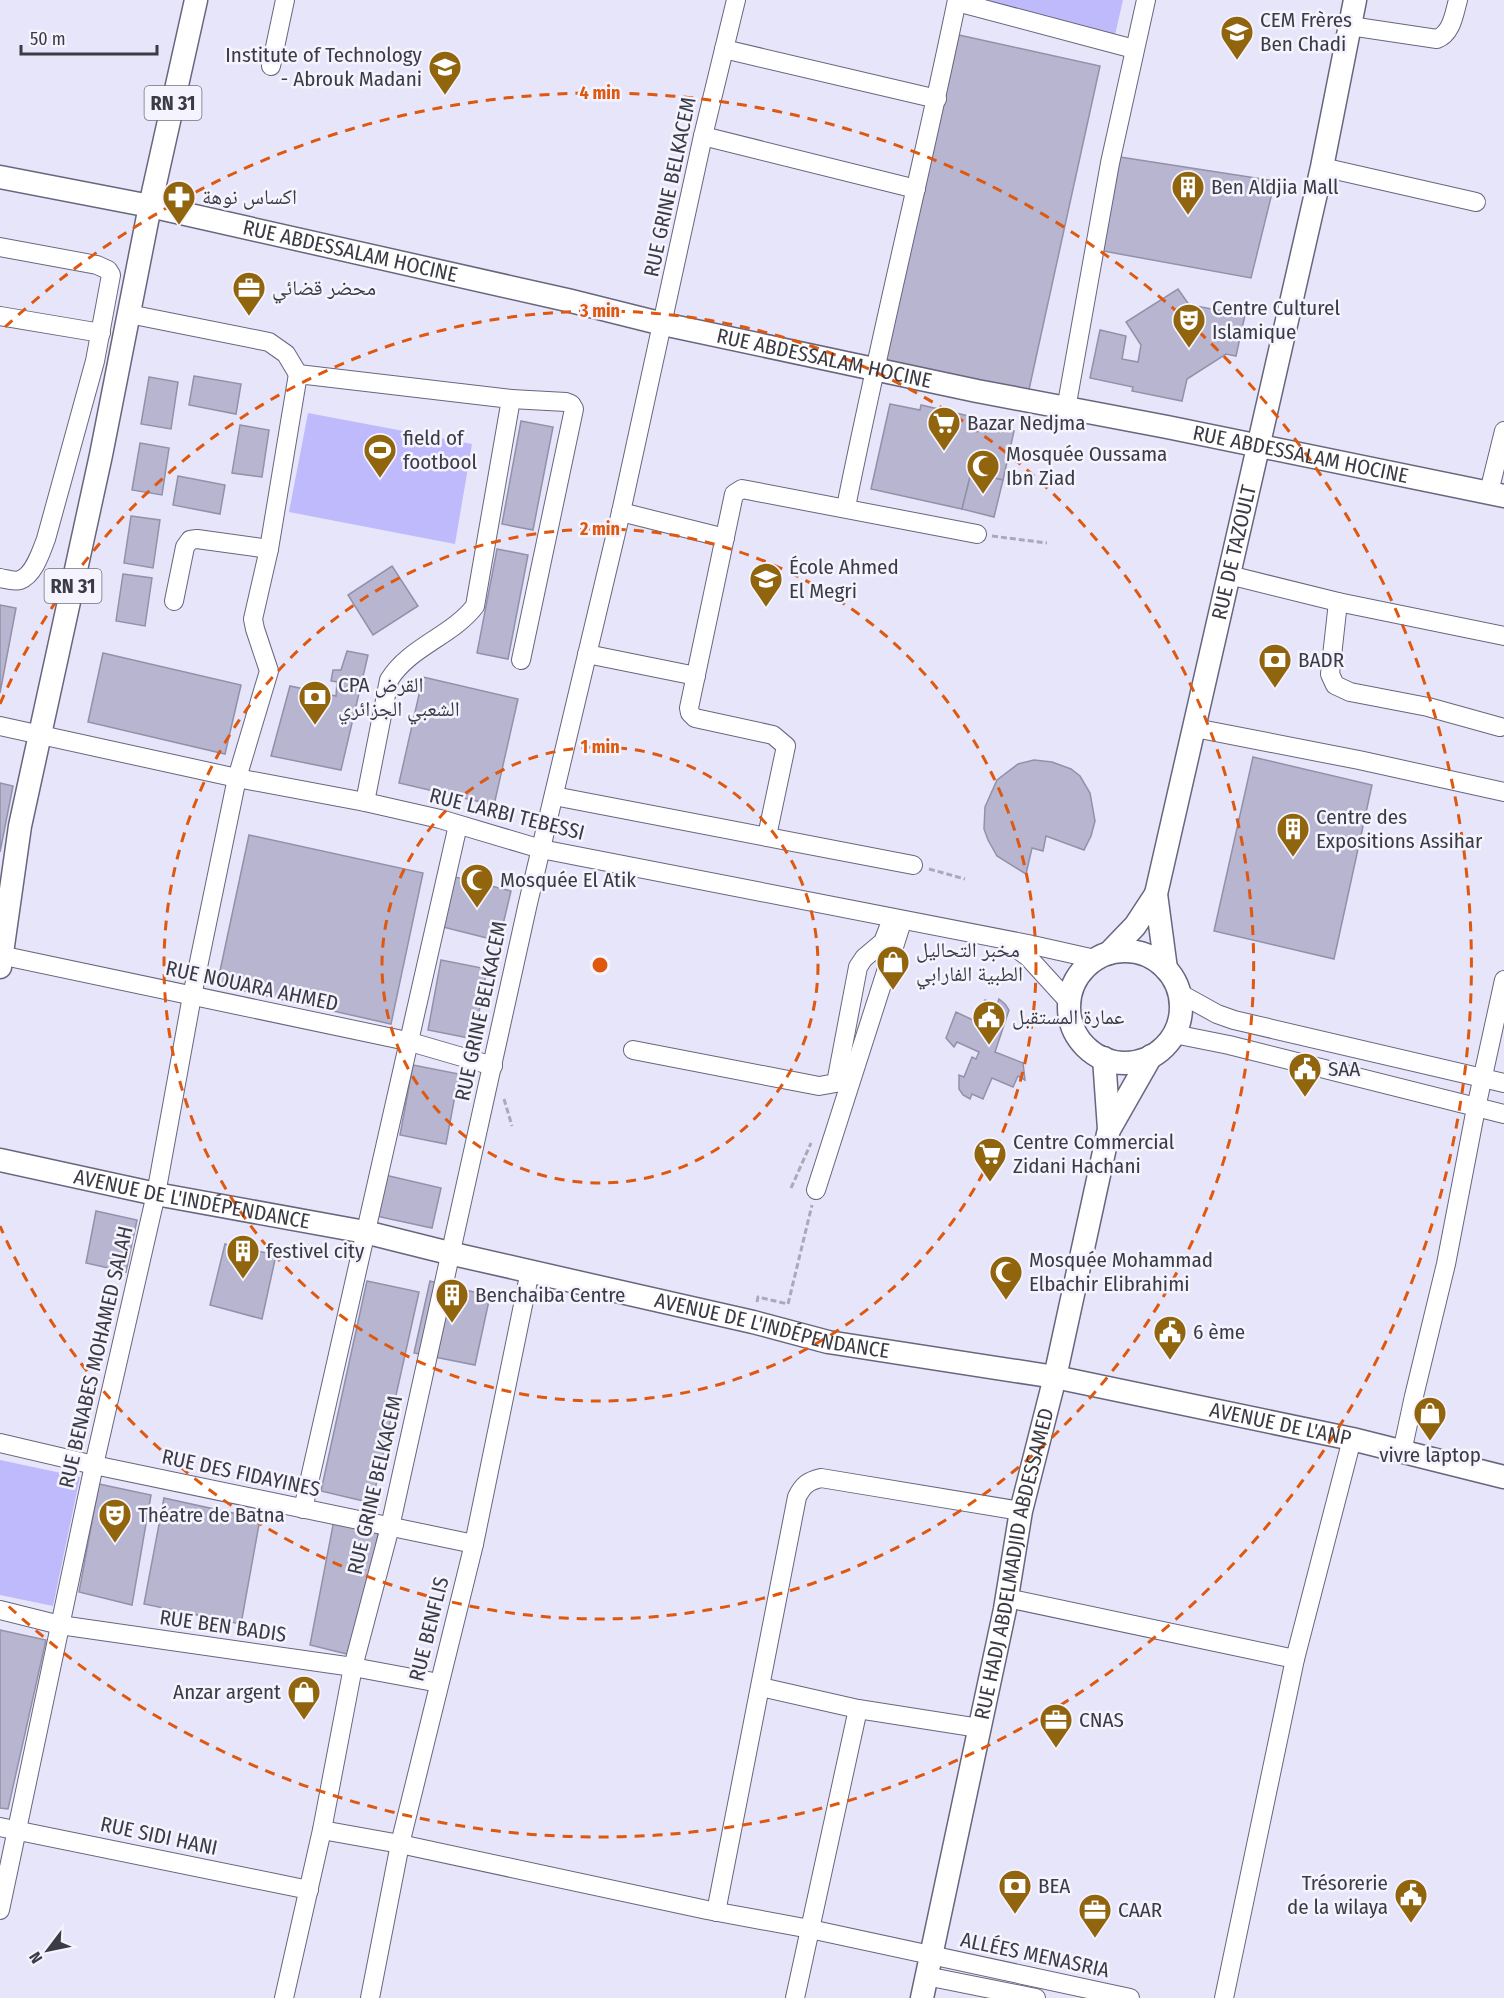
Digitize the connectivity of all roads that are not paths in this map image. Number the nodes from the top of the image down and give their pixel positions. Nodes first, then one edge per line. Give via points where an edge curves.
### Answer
1 (196, 0) edge
2 (285, 0) edge
3 (736, 0) edge
4 (1146, 0) edge
5 (1355, 0) edge
6 (1458, 0) edge
7 (957, 1) edge
8 (1350, 26) junction
9 (1134, 48) junction
10 (724, 49) junction
11 (271, 66) dead end
12 (937, 99) junction
13 (703, 136) junction
14 (1322, 167) junction
15 (0, 177) edge
16 (916, 189) junction
17 (1476, 202) dead end
18 (150, 206) junction
19 (0, 247) edge
20 (129, 314) junction
21 (0, 316) edge
22 (663, 324) junction
23 (101, 333) junction
24 (874, 369) junction
25 (298, 374) junction
26 (511, 399) junction
27 (1066, 409) junction
28 (1504, 431) edge
29 (1257, 446) junction
30 (1496, 494) edge
31 (846, 507) junction
32 (621, 512) junction
33 (977, 534) road end
34 (725, 538) junction
35 (269, 549) junction
36 (1229, 575) junction
37 (0, 578) edge
38 (174, 600) dead end
39 (1338, 602) junction
40 (1504, 636) edge
41 (587, 654) junction
42 (521, 660) dead end
43 (696, 676) junction
44 (0, 726) edge
45 (1500, 727) dead end
46 (1195, 728) junction
47 (42, 734) junction
48 (237, 778) junction
49 (1504, 792) edge
50 (554, 796) junction
51 (365, 802) junction
52 (458, 825) junction
53 (767, 836) junction
54 (541, 849) junction
55 (914, 865) road end
56 (1156, 894) junction
57 (897, 920) junction
58 (1004, 939) junction
59 (1102, 956) junction
60 (1, 959) edge
61 (1166, 969) junction
62 (1504, 980) edge
63 (1179, 993) junction
64 (192, 996) junction
65 (1069, 1002) junction
66 (1174, 1034) junction
67 (407, 1041) junction
68 (633, 1050) dead end
69 (1151, 1056) junction
70 (1104, 1058) junction
71 (493, 1066) junction
72 (1482, 1078) junction
73 (1504, 1083) edge
74 (1476, 1108) junction
75 (1504, 1114) edge
76 (1109, 1129) junction
77 (0, 1160) edge
78 (816, 1190) road end
79 (156, 1194) junction
80 (364, 1232) junction
81 (449, 1253) junction
82 (530, 1271) junction
83 (1055, 1377) junction
84 (1352, 1439) junction
85 (0, 1443) edge
86 (1402, 1452) junction
87 (94, 1465) junction
88 (1504, 1477) edge
89 (303, 1509) junction
90 (1021, 1511) junction
91 (390, 1527) junction
92 (474, 1544) junction
93 (1007, 1598) junction
94 (0, 1610) edge
95 (60, 1625) junction
96 (1295, 1659) junction
97 (353, 1667) junction
98 (439, 1683) junction
99 (761, 1687) junction
100 (858, 1709) junction
101 (979, 1728) junction
102 (8, 1828) edge
103 (322, 1830) junction
104 (400, 1844) junction
105 (309, 1890) junction
106 (0, 1910) edge
107 (711, 1911) junction
108 (810, 1929) junction
109 (928, 1966) junction
110 (284, 1998) edge
111 (370, 1998) edge
112 (795, 1998) edge
113 (922, 1998) edge
114 (1036, 1998) edge
115 (1130, 1998) edge
116 (1224, 1998) edge

1 - 18 main road, RN 31
2 - 11 street
3 - 10 street, RUE GRINE BELKACEM
4 - 9 street
5 - 8 main road, RUE DE TAZOULT
6 - 8 street via 1447,32 1437,39
7 - 9 street
7 - 12 street
8 - 14 main road, RUE DE TAZOULT
9 - 27 street
10 - 12 street
10 - 13 street, RUE GRINE BELKACEM
12 - 16 street
13 - 16 street
13 - 22 street, RUE GRINE BELKACEM
14 - 17 street
14 - 29 main road, RUE DE TAZOULT
15 - 18 main road, RUE ABDESSALAM HOCINE
16 - 24 street
18 - 20 main road, RN 31
18 - 22 main road, RUE ABDESSALAM HOCINE
19 - 23 street via 108,270 111,275
20 - 25 street via 268,342 286,354
20 - 47 main road, RN 31
21 - 23 street
22 - 24 main road, RUE ABDESSALAM HOCINE
22 - 32 street, RUE GRINE BELKACEM
23 - 37 street via 40,554 21,580
24 - 27 main road, RUE ABDESSALAM HOCINE
24 - 31 street
25 - 26 street
25 - 35 street, RUE BENABES MOHAMED SALAH
26 - 42 street via 566,402 574,409
26 - 51 street via 475,606 398,667 389,680
27 - 29 main road, RUE ABDESSALAM HOCINE
28 - 30 street
29 - 30 main road, RUE ABDESSALAM HOCINE
29 - 36 main road, RUE DE TAZOULT
31 - 33 street
31 - 34 street via 739,489 732,498
32 - 34 street
32 - 41 street, RUE GRINE BELKACEM
34 - 43 street
35 - 38 street via 190,540 185,547
35 - 48 street, RUE BENABES MOHAMED SALAH via 253,619 269,671
36 - 39 street
36 - 46 main road, RUE DE TAZOULT
39 - 40 street
39 - 45 street via 1330,674 1335,685 1350,692 1428,707
41 - 43 street
41 - 50 street, RUE GRINE BELKACEM
43 - 53 street via 689,708 693,717 773,735 786,746
44 - 47 street, RUE LARBI TEBESSI
46 - 49 street
46 - 56 main road, RUE DE TAZOULT
47 - 48 street, RUE LARBI TEBESSI
47 - 60 main road, RN 31 via 20,825
48 - 51 street, RUE LARBI TEBESSI
48 - 64 street, RUE BENABES MOHAMED SALAH
50 - 53 street
50 - 54 street, RUE GRINE BELKACEM
51 - 52 street, RUE LARBI TEBESSI
52 - 54 street, RUE LARBI TEBESSI
52 - 67 street
53 - 55 street
54 - 57 street, RUE LARBI TEBESSI
54 - 71 street, RUE GRINE BELKACEM
56 - 59 main road, RUE DE TAZOULT via 1135,926
56 - 61 main road, RUE DE TAZOULT
57 - 58 street, RUE LARBI TEBESSI
57 - 68 street via 883,942 858,967 836,1083 819,1086
57 - 78 street
58 - 59 street, RUE LARBI TEBESSI
58 - 65 street, RUE LARBI TEBESSI via 1028,957
59 - 61 main road via 1124,951 1140,953
59 - 65 main road via 1082,970
60 - 64 street, RUE NOUARA AHMED
61 - 63 main road
62 - 72 street
63 - 66 main road via 1180,1014
63 - 72 street via 1234,1020
64 - 67 street, RUE NOUARA AHMED
64 - 79 street, RUE BENABES MOHAMED SALAH
65 - 70 main road via 1077,1036
66 - 69 main road
66 - 74 street
67 - 71 street, RUE NOUARA AHMED
67 - 80 street
69 - 70 main road via 1136,1062
69 - 76 main road, RUE HADJ ABDELMADJID ABDESSAMED
70 - 76 main road, RUE HADJ ABDELMADJID ABDESSAMED
71 - 81 street, RUE GRINE BELKACEM
72 - 73 street
72 - 74 street
74 - 75 street
74 - 86 street via 1446,1264
76 - 83 main road, RUE HADJ ABDELMADJID ABDESSAMED
77 - 79 main road, AVENUE DE L'INDÉPENDANCE
79 - 80 main road, AVENUE DE L'INDÉPENDANCE
79 - 87 street, RUE BENABES MOHAMED SALAH
80 - 81 main road, AVENUE DE L'INDÉPENDANCE
80 - 89 street
81 - 82 main road, AVENUE DE L'INDÉPENDANCE
81 - 91 street, RUE GRINE BELKACEM
82 - 83 main road, AVENUE DE L'INDÉPENDANCE via 828,1342
82 - 92 street, RUE BENFLIS
83 - 84 main road, AVENUE DE L'ANP
83 - 90 main road, RUE HADJ ABDELMADJID ABDESSAMED
84 - 86 main road, AVENUE DE L'ANP
84 - 96 street
85 - 87 street, RUE DES FIDAYINES
86 - 88 main road, AVENUE DE L'ANP
87 - 89 street, RUE DES FIDAYINES
87 - 95 street, RUE BENABES MOHAMED SALAH
89 - 91 street, RUE DES FIDAYINES
90 - 93 main road, RUE HADJ ABDELMADJID ABDESSAMED
90 - 99 street via 821,1478 806,1484 797,1497
91 - 92 street, RUE DES FIDAYINES
91 - 97 street, RUE GRINE BELKACEM
92 - 98 street, RUE BENFLIS
93 - 96 street
93 - 101 main road, RUE HADJ ABDELMADJID ABDESSAMED
94 - 95 street, RUE BEN BADIS
95 - 97 street, RUE BEN BADIS
95 - 102 street, RUE BENABES MOHAMED SALAH
96 - 116 street
97 - 98 street, RUE BEN BADIS
97 - 103 street, RUE GRINE BELKACEM
98 - 104 street, RUE BENFLIS
99 - 100 street
99 - 107 street
100 - 101 street
100 - 108 street
101 - 109 main road, RUE HADJ ABDELMADJID ABDESSAMED
102 - 105 street, RUE SIDI HANI
102 - 106 street, RUE BENABES MOHAMED SALAH
103 - 104 street
103 - 105 street, RUE GRINE BELKACEM
104 - 107 street
104 - 111 street, RUE BENFLIS
105 - 110 street, RUE GRINE BELKACEM
107 - 108 street
108 - 109 street
108 - 112 street
109 - 113 main road, RUE HADJ ABDELMADJID ABDESSAMED
109 - 114 street
109 - 115 street, ALLÉES MENASRIA

